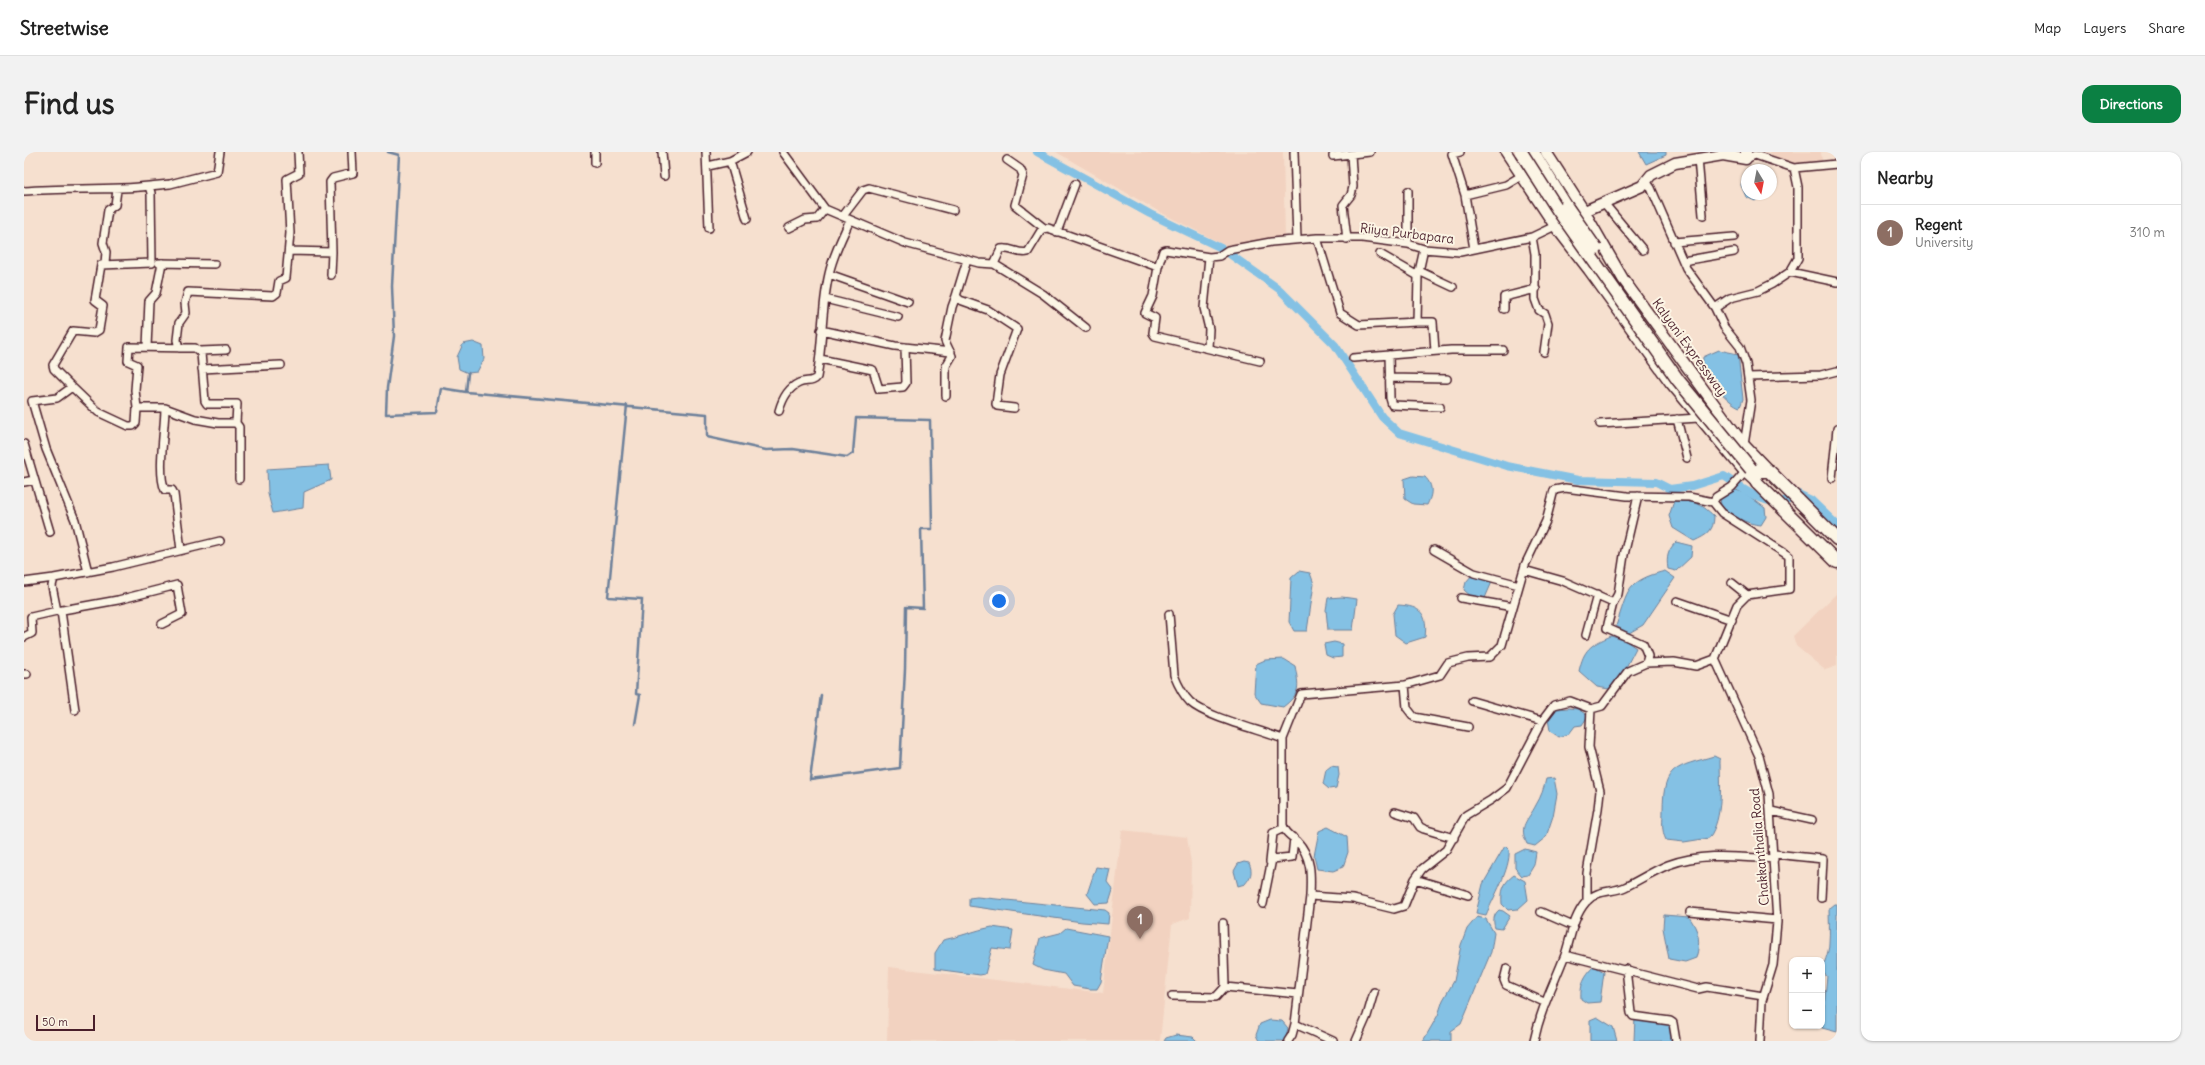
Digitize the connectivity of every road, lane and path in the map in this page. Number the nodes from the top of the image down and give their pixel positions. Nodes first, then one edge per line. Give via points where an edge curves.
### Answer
1 (220, 152) edge
2 (298, 152) edge
3 (352, 152) edge
4 (595, 152) edge
5 (662, 152) edge
6 (706, 152) edge
7 (747, 152) edge
8 (783, 152) edge
9 (1294, 152) edge
10 (1370, 152) edge
11 (1460, 152) edge
12 (1506, 152) edge
13 (1521, 152) edge
14 (1533, 152) edge
15 (1546, 152) edge
16 (1351, 154) junction
17 (1719, 154) edge
18 (1746, 155) edge
19 (1333, 156) dead end
20 (1698, 159) junction
21 (1007, 160) dead end
22 (730, 161) junction
23 (595, 163) dead end
24 (1837, 164) edge
25 (708, 166) junction
26 (1794, 168) junction
27 (664, 176) dead end
28 (1521, 176) junction
29 (1646, 181) junction
30 (1075, 184) dead end
31 (149, 186) junction
32 (117, 190) junction
33 (24, 191) edge
34 (1408, 191) dead end
35 (1465, 195) junction
36 (1604, 203) junction
37 (825, 209) junction
38 (953, 210) dead end
39 (1580, 213) junction
40 (1703, 215) dead end
41 (846, 218) junction
42 (747, 219) dead end
43 (1555, 226) junction
44 (710, 228) dead end
45 (789, 228) dead end
46 (1044, 228) junction
47 (1057, 232) junction
48 (1532, 237) junction
49 (1734, 237) dead end
50 (1317, 238) junction
51 (1298, 239) junction
52 (1347, 239) junction
53 (1674, 242) junction
54 (1408, 244) junction
55 (1424, 249) junction
56 (1474, 249) junction
57 (1643, 250) dead end
58 (288, 251) junction
59 (332, 252) junction
60 (1734, 252) dead end
61 (1380, 254) dead end
62 (1209, 258) junction
63 (967, 260) junction
64 (1683, 261) junction
65 (105, 263) junction
66 (152, 263) junction
67 (162, 264) junction
68 (215, 264) dead end
69 (994, 264) junction
70 (1158, 267) junction
71 (1790, 272) junction
72 (829, 274) junction
73 (1419, 274) junction
74 (332, 275) dead end
75 (1837, 282) edge
76 (1453, 287) dead end
77 (1536, 289) junction
78 (956, 296) junction
79 (825, 299) junction
80 (908, 302) dead end
81 (1715, 308) junction
82 (1504, 309) dead end
83 (898, 317) dead end
84 (1417, 322) junction
85 (1086, 328) dead end
86 (821, 330) junction
87 (146, 347) junction
88 (905, 347) junction
89 (179, 348) junction
90 (1208, 348) junction
91 (226, 350) dead end
92 (1503, 350) dead end
93 (200, 351) junction
94 (1435, 351) junction
95 (951, 352) junction
96 (1544, 352) dead end
97 (1389, 355) junction
98 (1353, 358) dead end
99 (820, 359) junction
100 (1260, 361) dead end
101 (281, 365) dead end
102 (202, 369) junction
103 (1837, 371) edge
104 (1748, 377) junction
105 (1389, 378) junction
106 (1447, 378) dead end
107 (72, 387) junction
108 (946, 396) dead end
109 (28, 401) edge
110 (1440, 407) dead end
111 (137, 408) junction
112 (165, 408) junction
113 (1014, 408) dead end
114 (779, 411) dead end
115 (1699, 418) junction
116 (1677, 419) junction
117 (236, 423) junction
118 (1600, 424) dead end
119 (1837, 429) edge
120 (24, 444) edge
121 (1744, 445) junction
122 (1687, 458) dead end
123 (1749, 468) junction
124 (1769, 471) junction
125 (1832, 478) dead end
126 (239, 479) dead end
127 (34, 480) junction
128 (24, 482) edge
129 (1638, 496) junction
130 (1713, 502) junction
131 (50, 532) dead end
132 (1837, 539) edge
133 (220, 540) dead end
134 (181, 550) junction
135 (1434, 550) dead end
136 (1837, 562) edge
137 (1524, 570) junction
138 (88, 572) junction
139 (54, 578) junction
140 (24, 582) edge
141 (1732, 583) dead end
142 (1519, 585) junction
143 (1596, 595) junction
144 (1747, 595) junction
145 (1461, 598) dead end
146 (1677, 601) dead end
147 (1613, 602) junction
148 (1513, 607) junction
149 (59, 611) junction
150 (1168, 614) dead end
151 (1732, 620) junction
152 (162, 624) dead end
153 (1586, 635) dead end
154 (24, 637) edge
155 (1715, 659) junction
156 (1646, 663) junction
157 (1405, 685) junction
158 (1472, 701) dead end
159 (1591, 709) junction
160 (75, 710) dead end
161 (1542, 720) junction
162 (1468, 727) dead end
163 (1283, 739) junction
164 (1771, 811) junction
165 (1395, 812) dead end
166 (1812, 820) dead end
167 (1284, 828) junction
168 (1294, 838) junction
169 (1454, 838) junction
170 (1774, 856) junction
171 (1270, 862) junction
172 (1414, 879) junction
173 (1468, 895) dead end
174 (1310, 896) junction
175 (1821, 898) dead end
176 (1587, 901) junction
177 (1262, 904) dead end
178 (1541, 912) dead end
179 (1690, 912) dead end
180 (1777, 920) junction
181 (1223, 923) dead end
182 (1573, 926) junction
183 (1565, 955) junction
184 (1507, 968) dead end
185 (1626, 969) junction
186 (1226, 987) junction
187 (1374, 992) dead end
188 (1298, 994) junction
189 (1172, 996) dead end
190 (1763, 996) junction
191 (1544, 1002) junction
192 (1295, 1024) junction
193 (1288, 1041) edge
194 (1333, 1041) edge
195 (1356, 1041) edge
196 (1534, 1041) edge
197 (1676, 1041) edge
198 (1760, 1041) edge

1 - 31 street via 217,172 170,184
2 - 58 street via 299,173 287,179
3 - 59 street via 353,173 332,178 330,182
4 - 23 street
5 - 27 street
6 - 25 street
7 - 22 street
8 - 37 street
9 - 51 street
10 - 16 street
11 - 35 street via 1452,154
12 - 28 street
13 - 123 highway, Kalyani Expressway, bridge via 1558,210 1678,380
14 - 123 highway, Kalyani Expressway, bridge via 1624,294
15 - 39 street, Kalyani Expressway
16 - 19 street
16 - 52 street via 1353,187 1351,195 1343,205
17 - 18 street
17 - 20 street
18 - 26 street via 1755,155
20 - 29 street via 1676,163 1651,175
20 - 40 street
21 - 46 street via 1020,169 1023,176 1015,205
22 - 25 street
22 - 42 street
24 - 26 street
25 - 44 street
26 - 71 street via 1798,187 1798,258
28 - 35 street via 1506,184
28 - 43 street
29 - 36 street via 1642,186
29 - 53 street
30 - 47 street
31 - 32 street
31 - 66 street via 152,198
32 - 33 street
32 - 65 street via 116,205 108,210 103,243 106,252
34 - 54 street
35 - 56 street
36 - 39 street
36 - 57 street
37 - 41 street
37 - 45 street via 816,219 806,220
38 - 41 street via 869,188 863,190
39 - 43 street
39 - 121 street, Kalyani Expressway via 1623,279
41 - 63 street via 905,243
41 - 72 street
43 - 48 street, Riiya Purbapara
43 - 115 street
46 - 47 street
46 - 69 street via 1028,252 1001,249
47 - 70 street
48 - 56 street, Riiya Purbapara
48 - 77 street
49 - 53 street
50 - 51 street, Riiya Purbapara
50 - 52 street, Riiya Purbapara
50 - 84 street via 1340,313 1359,325
51 - 62 street, Riiya Purbapara via 1228,250 1219,256
52 - 54 street, Riiya Purbapara via 1362,238
53 - 64 street
54 - 55 street, Riiya Purbapara
55 - 56 street, Riiya Purbapara via 1460,252
55 - 73 street
58 - 59 street
58 - 89 street via 286,278 278,282 275,296 188,292 186,313 179,323
59 - 74 street
60 - 64 street
61 - 73 street
62 - 70 street via 1166,250 1163,251
62 - 90 street via 1204,308 1209,329
63 - 69 street
63 - 78 street
64 - 81 street
65 - 66 street
65 - 107 street via 100,266 95,300 103,306 99,330 94,333 73,331 53,365
66 - 67 street
67 - 68 street
67 - 87 street via 156,293 149,301
69 - 85 street via 1043,294
70 - 90 street via 1153,296 1145,313 1155,318 1154,335
71 - 75 street
71 - 81 street via 1758,291 1730,298
72 - 79 street
72 - 80 street
73 - 76 street
73 - 84 street
77 - 82 street via 1504,297
77 - 96 street via 1535,299 1548,323
78 - 95 street via 944,341
78 - 113 street via 960,300 988,310 1016,328 1016,334 1000,372 996,404
79 - 83 street
79 - 86 street
81 - 104 street via 1724,327 1740,347
84 - 94 street via 1433,322
86 - 88 street
86 - 99 street
87 - 89 street
87 - 111 street via 131,346 128,349 128,361 137,365
88 - 95 street
88 - 99 street via 906,383 903,387 879,389 874,371
89 - 93 street via 195,348
90 - 100 street
91 - 93 street
92 - 94 street
93 - 102 street
94 - 97 street
95 - 108 street via 952,358 946,366
97 - 98 street
97 - 105 street
99 - 114 street via 816,379 798,383 784,397
101 - 102 street
102 - 117 street via 205,401 207,404 237,404
103 - 104 street via 1821,375
104 - 121 street via 1751,400
105 - 106 street
105 - 110 street via 1392,405
107 - 109 street via 57,398
107 - 111 street via 98,412 128,426 136,423
109 - 138 street via 75,520
111 - 112 street
112 - 117 street via 195,419
112 - 134 street via 161,463 163,485 165,490 172,490 174,494
115 - 116 street
115 - 123 street
116 - 118 street
116 - 122 street
117 - 126 street via 239,427
119 - 125 street
120 - 127 street
121 - 124 street, Kalyani Expressway
123 - 124 highway
123 - 130 street via 1735,485 1716,497
123 - 136 highway via 1757,483
124 - 132 highway, Kalyani Expressway
127 - 128 street
127 - 131 street
129 - 130 street via 1689,497
129 - 137 street via 1565,488 1554,490 1546,521
129 - 147 street via 1618,594
130 - 144 street via 1722,513 1789,556 1789,588
133 - 134 street
134 - 138 street
135 - 142 street via 1474,573
137 - 142 street
137 - 143 street via 1563,581
138 - 139 street
139 - 140 street
139 - 149 street via 52,586
141 - 144 street
142 - 148 street
143 - 147 street
143 - 153 street
144 - 151 street via 1737,606
145 - 148 street
146 - 151 street
147 - 156 street via 1607,628 1643,644 1648,656
148 - 157 street via 1502,645 1490,657 1468,658 1448,663 1440,674
149 - 152 street via 178,585 182,614
149 - 154 street via 31,617 32,634
149 - 160 street
150 - 163 street via 1174,675 1177,685 1190,702 1205,711
151 - 155 street
155 - 156 street via 1696,666 1674,662
155 - 164 street, Chakkanthalia Road via 1759,756
156 - 159 street via 1628,671 1602,706
157 - 162 street via 1407,708 1414,717
157 - 163 street via 1301,694
158 - 161 street
159 - 161 street via 1570,701 1554,705
159 - 176 street via 1589,747 1600,791 1587,873
161 - 169 street via 1507,788 1466,815
163 - 167 street
164 - 166 street
164 - 170 street, Chakkanthalia Road
165 - 169 street via 1414,818 1424,829
167 - 168 street
167 - 171 street via 1273,833
168 - 171 street via 1292,857 1275,857
168 - 174 street via 1309,861
169 - 172 street via 1446,850 1422,869
170 - 175 street via 1822,859
170 - 176 street via 1700,857 1670,864 1623,888 1603,891
170 - 180 street, Chakkanthalia Road
171 - 177 street
172 - 173 street
172 - 174 street via 1406,902 1400,908 1353,899
174 - 188 street
176 - 182 street
178 - 182 street
179 - 180 street
180 - 190 street, Chakkanthalia Road via 1773,965
181 - 186 street
182 - 183 street
183 - 185 street
183 - 191 street
184 - 191 street via 1504,980 1506,985
185 - 190 street via 1698,988 1707,987
185 - 197 street via 1633,1016 1674,1023
186 - 188 street
186 - 189 street via 1216,997
187 - 195 street
188 - 192 street
190 - 198 street, Chakkanthalia Road
191 - 196 street
192 - 193 street
192 - 194 street

